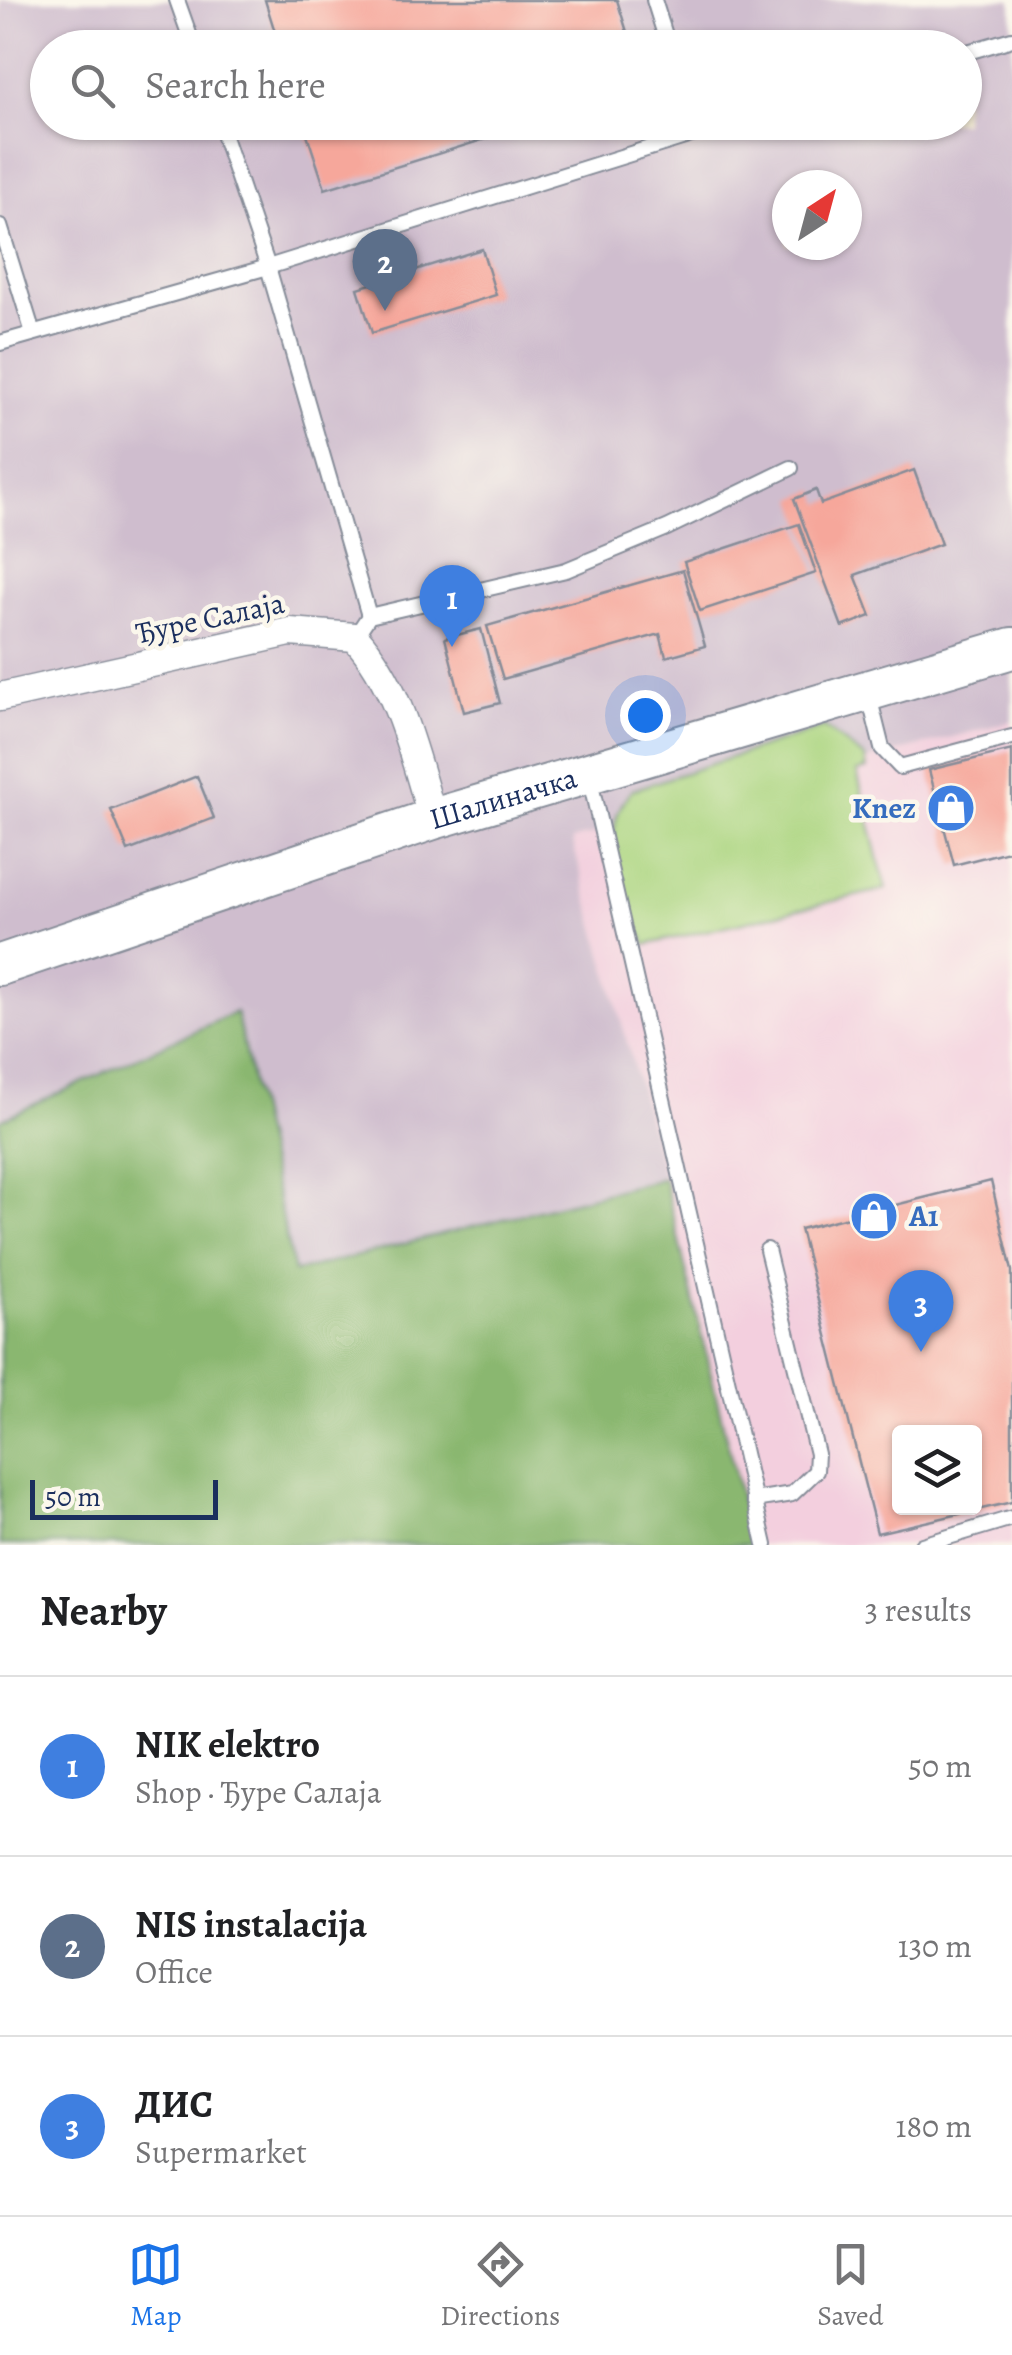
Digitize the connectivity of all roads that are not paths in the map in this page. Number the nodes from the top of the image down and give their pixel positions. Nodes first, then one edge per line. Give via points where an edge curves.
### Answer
1 (177, 0) edge
2 (654, 0) edge
3 (188, 30) edge
4 (663, 30) edge
5 (1012, 39) edge
6 (982, 48) edge
7 (225, 140) edge
8 (656, 140) edge
9 (0, 226) edge
10 (268, 267) junction
11 (32, 333) junction
12 (0, 343) edge
13 (791, 468) dead end
14 (362, 626) junction
15 (1012, 648) edge
16 (867, 689) junction
17 (0, 697) edge
18 (1012, 738) edge
19 (588, 772) junction
20 (433, 819) junction
21 (0, 965) edge
22 (768, 1250) dead end
23 (754, 1500) junction
24 (1012, 1518) edge
25 (764, 1545) edge
26 (922, 1545) edge

1 - 3 lane
2 - 4 lane
5 - 6 lane
7 - 10 lane
8 - 10 lane
9 - 11 lane
10 - 11 lane
10 - 14 lane
11 - 12 lane
13 - 14 lane via 566,570
14 - 17 street, Ђуре Салаја via 290,632
14 - 20 street via 397,701
15 - 16 main road, Шалиначка
16 - 18 lane via 882,748 900,767
16 - 19 main road, Шалиначка
19 - 20 main road, Шалиначка
19 - 23 lane
20 - 21 main road, Шалиначка
22 - 23 lane via 817,1454 816,1471 792,1494
23 - 25 lane
24 - 26 lane

